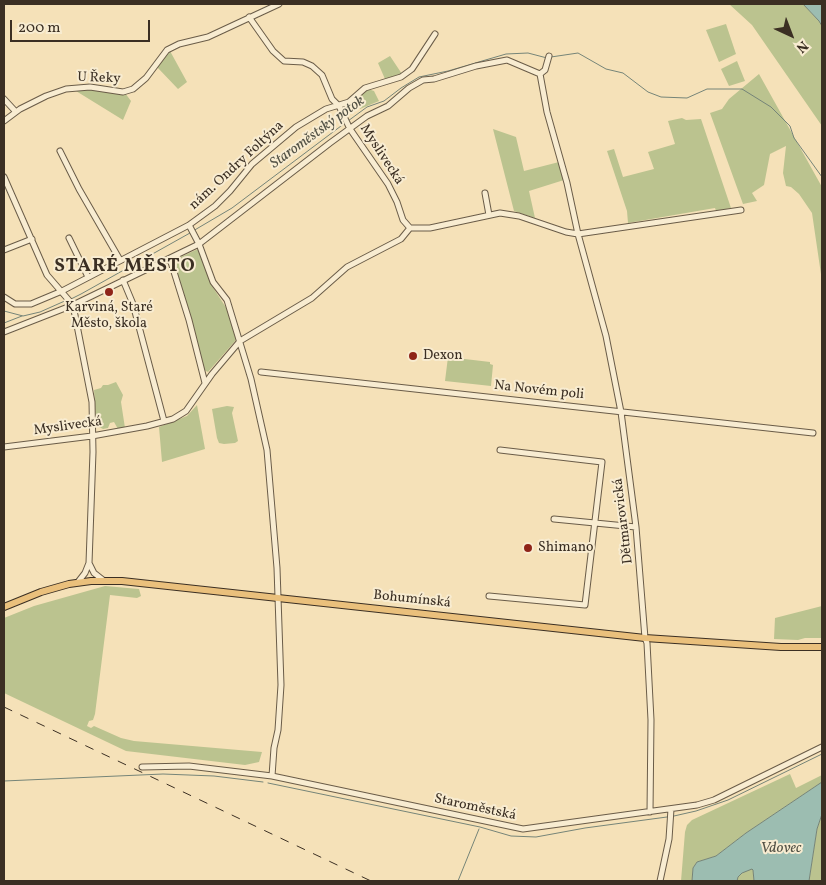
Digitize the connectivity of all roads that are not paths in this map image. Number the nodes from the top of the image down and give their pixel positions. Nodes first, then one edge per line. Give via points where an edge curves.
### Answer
1 (279, 4) edge
2 (249, 17) junction
3 (435, 34) dead end
4 (549, 58) dead end
5 (540, 74) junction
6 (4, 100) edge
7 (339, 106) junction
8 (16, 112) junction
9 (4, 121) edge
10 (348, 125) junction
11 (60, 151) dead end
12 (4, 178) edge
13 (485, 193) dead end
14 (741, 210) dead end
15 (490, 215) junction
16 (410, 228) junction
17 (191, 229) junction
18 (578, 234) junction
19 (69, 238) dead end
20 (32, 239) junction
21 (199, 244) junction
22 (4, 250) edge
23 (170, 259) junction
24 (120, 260) junction
25 (88, 277) junction
26 (123, 280) junction
27 (62, 291) junction
28 (4, 297) edge
29 (70, 301) junction
30 (4, 332) edge
31 (240, 341) junction
32 (261, 372) dead end
33 (205, 384) junction
34 (621, 412) junction
35 (164, 421) junction
36 (813, 433) dead end
37 (92, 436) junction
38 (4, 447) edge
39 (500, 450) dead end
40 (554, 519) dead end
41 (595, 523) junction
42 (636, 527) junction
43 (89, 563) junction
44 (102, 580) junction
45 (78, 582) junction
46 (489, 596) dead end
47 (278, 598) junction
48 (4, 607) edge
49 (645, 638) junction
50 (822, 647) edge
51 (822, 747) edge
52 (142, 767) dead end
53 (272, 776) junction
54 (650, 812) junction
55 (671, 814) junction
56 (660, 881) edge

1 - 2 street, U Řeky
2 - 7 street, Myslivecká via 284,61 303,62 322,75 332,99
2 - 8 street, U Řeky via 208,37 167,50 146,78 133,89 124,92 90,87 66,89
3 - 7 street, nám. Ondry Foltýna via 412,69 365,88
4 - 5 street
5 - 10 street via 507,60 423,80 388,106
5 - 18 street
6 - 8 street
7 - 10 street, Myslivecká
7 - 17 street, nám. Ondry Foltýna via 326,109 296,127 252,164
8 - 9 street, U Řeky
10 - 16 street, Myslivecká via 388,184 403,220
10 - 21 street
11 - 24 street
12 - 20 street
13 - 15 street
14 - 18 street
15 - 16 street via 430,228
15 - 18 street via 519,216
16 - 31 street, Myslivecká via 401,239 346,267 312,298
17 - 21 street
17 - 24 street, nám. Ondry Foltýna
18 - 34 street, Dětmarovická via 606,336
19 - 25 street
20 - 22 street
20 - 27 street via 47,275
21 - 23 street
21 - 31 street via 213,282 227,300
23 - 26 street
23 - 33 street
24 - 25 street, nám. Ondry Foltýna
25 - 27 street, nám. Ondry Foltýna
26 - 29 street
26 - 35 street via 133,304
27 - 28 street, nám. Ondry Foltýna via 31,304 15,304
27 - 29 street
29 - 30 street
29 - 37 street via 92,402
31 - 33 street, Myslivecká
31 - 47 street via 267,450
32 - 34 street, Na Novém poli
33 - 35 street, Myslivecká via 186,411
34 - 36 street, Na Novém poli
34 - 42 street, Dětmarovická
35 - 37 street, Myslivecká
37 - 38 street, Myslivecká
37 - 43 street
39 - 41 street via 602,462
40 - 41 street
41 - 42 street
41 - 46 street via 585,605
42 - 49 street, Dětmarovická
43 - 44 street
43 - 45 street
44 - 45 main road, Bohumínská
44 - 47 main road, Bohumínská
45 - 48 main road, Bohumínská
47 - 49 main road, Bohumínská
47 - 53 street via 281,685
49 - 50 main road, Bohumínská
49 - 54 street, Dětmarovická via 651,720
51 - 55 street, Staroměstská via 714,800
52 - 53 street, Staroměstská via 188,766
53 - 54 street, Staroměstská via 523,829
54 - 55 street, Staroměstská
55 - 56 street

